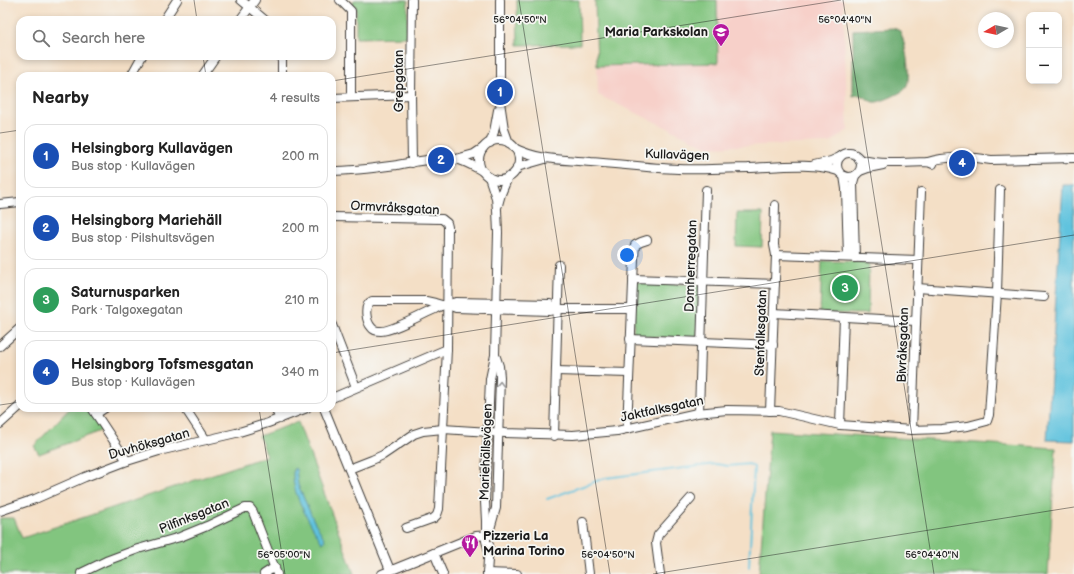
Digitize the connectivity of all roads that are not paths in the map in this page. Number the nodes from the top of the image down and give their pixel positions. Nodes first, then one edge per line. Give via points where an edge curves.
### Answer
1 (177, 0) edge
2 (241, 0) edge
3 (255, 0) edge
4 (340, 0) edge
5 (412, 0) edge
6 (500, 0) edge
7 (249, 7) junction
8 (167, 16) edge
9 (243, 16) edge
10 (260, 16) edge
11 (140, 60) edge
12 (213, 60) edge
13 (282, 60) edge
14 (133, 72) edge
15 (205, 72) edge
16 (282, 72) edge
17 (411, 95) junction
18 (351, 97) junction
19 (336, 98) edge
20 (500, 102) junction
21 (487, 145) junction
22 (512, 145) junction
23 (840, 157) junction
24 (1073, 157) edge
25 (456, 159) junction
26 (547, 159) junction
27 (859, 159) junction
28 (412, 163) junction
29 (891, 163) junction
30 (808, 166) junction
31 (517, 167) junction
32 (336, 171) edge
33 (841, 174) junction
34 (857, 174) junction
35 (487, 175) junction
36 (508, 177) junction
37 (706, 190) dead end
38 (1000, 190) dead end
39 (921, 192) dead end
40 (16, 202) edge
41 (0, 204) edge
42 (775, 205) dead end
43 (497, 210) junction
44 (336, 217) edge
45 (647, 240) dead end
46 (776, 255) junction
47 (852, 258) junction
48 (918, 260) junction
49 (559, 265) dead end
50 (633, 280) junction
51 (703, 282) junction
52 (775, 284) junction
53 (917, 288) junction
54 (997, 293) junction
55 (1044, 297) dead end
56 (445, 305) junction
57 (496, 306) junction
58 (558, 309) junction
59 (631, 309) junction
60 (774, 313) junction
61 (844, 317) junction
62 (916, 321) junction
63 (16, 332) edge
64 (336, 335) edge
65 (630, 339) junction
66 (701, 342) junction
67 (773, 345) junction
68 (0, 346) edge
69 (446, 349) junction
70 (495, 355) junction
71 (556, 371) junction
72 (629, 373) junction
73 (356, 387) junction
74 (336, 396) edge
75 (16, 410) edge
76 (770, 411) junction
77 (95, 412) edge
78 (188, 412) edge
79 (277, 412) edge
80 (297, 412) edge
81 (326, 412) edge
82 (699, 412) junction
83 (280, 419) junction
84 (0, 424) edge
85 (840, 425) junction
86 (443, 429) junction
87 (627, 429) junction
88 (912, 430) junction
89 (488, 432) junction
90 (498, 433) junction
91 (554, 436) junction
92 (206, 440) junction
93 (127, 461) junction
94 (349, 469) junction
95 (690, 498) dead end
96 (0, 511) edge
97 (583, 522) dead end
98 (406, 528) dead end
99 (488, 535) junction
100 (434, 553) junction
101 (276, 571) edge
102 (386, 573) edge
103 (487, 573) edge
104 (81, 574) edge
105 (264, 574) edge
106 (442, 574) edge
107 (517, 574) edge
108 (589, 574) edge
109 (660, 574) edge

1 - 8 street
2 - 7 street
3 - 7 street
4 - 18 street via 351,11
5 - 17 street, Grepgatan
6 - 20 street
7 - 9 street
7 - 10 street
11 - 14 street
12 - 15 street
13 - 16 street
17 - 18 street
17 - 28 street, Grepgatan
18 - 19 street
20 - 21 street via 494,132
20 - 22 street via 504,129
21 - 22 street via 501,140
21 - 25 street via 474,154
21 - 35 street via 481,151 479,159
22 - 26 street, Kullavägen via 525,153
22 - 31 street via 517,153
23 - 27 street, Kullavägen via 849,153
23 - 30 street, Kullavägen
23 - 33 street via 837,164
24 - 29 street, Kullavägen via 991,160 946,158 928,162
25 - 28 street
25 - 35 street
26 - 30 street, Kullavägen via 679,169
26 - 31 street, Kullavägen
27 - 29 street, Kullavägen
27 - 34 street via 861,165
28 - 32 street
29 - 34 street, Kullavägen via 868,168
30 - 33 street, Kullavägen via 831,169
31 - 36 street
33 - 34 street, Kullavägen via 849,178
33 - 47 street via 846,189
34 - 47 street via 853,184
35 - 36 street via 493,179
35 - 43 street, Mariehällsvägen via 496,198
36 - 43 street, Mariehällsvägen
37 - 51 street, Domherregatan
38 - 54 street
39 - 48 street, Bivråksgatan
40 - 41 street
42 - 46 street, Stenfalksgatan
43 - 57 street, Mariehällsvägen
44 - 56 street, Ormvråksgatan via 442,220 447,223
45 - 50 street via 635,246
46 - 47 street
46 - 52 street, Stenfalksgatan
47 - 48 street
48 - 53 street, Bivråksgatan
49 - 58 street
50 - 51 street
50 - 59 street
51 - 52 street
51 - 66 street, Domherregatan
52 - 60 street, Stenfalksgatan
53 - 54 street
53 - 62 street, Bivråksgatan
54 - 55 street
54 - 88 street, Jaktfalksgatan via 990,415 987,421 968,426
56 - 56 street via 391,329 379,331 371,328 366,310 368,303 377,300 426,301
56 - 57 street via 456,302
56 - 69 street
57 - 58 street via 550,304
57 - 70 street, Mariehällsvägen
58 - 59 street
58 - 71 street
59 - 65 street
60 - 61 street
60 - 67 street, Stenfalksgatan
61 - 62 street
61 - 85 street
62 - 88 street, Bivråksgatan
63 - 68 street
64 - 73 street
65 - 66 street
65 - 72 street
66 - 67 street
66 - 82 street, Domherregatan
67 - 76 street, Stenfalksgatan
69 - 73 street
69 - 86 street
70 - 89 street, Mariehällsvägen via 490,379
90 -> 70 street, Mariehällsvägen via 500,377
71 - 72 street
71 - 91 street
72 - 87 street
73 - 74 street
75 - 84 street
76 - 82 street, Jaktfalksgatan
76 - 85 street, Jaktfalksgatan
77 - 93 street
78 - 92 street
79 - 83 street
80 - 83 street, Duvhöksgatan
81 - 94 street
82 - 87 street, Jaktfalksgatan
83 - 92 street, Duvhöksgatan
85 - 88 street, Jaktfalksgatan
86 - 89 street, Jaktfalksgatan
86 - 94 street, Jaktfalksgatan via 414,434 383,455
86 - 98 street via 438,514 434,518
87 - 91 street, Jaktfalksgatan via 599,434
89 - 90 street, Jaktfalksgatan
89 - 99 street, Mariehällsvägen via 485,502
90 - 91 street, Jaktfalksgatan
90 - 99 street, Mariehällsvägen via 496,508
92 - 93 street, Duvhöksgatan
93 - 96 street, Duvhöksgatan
94 - 102 street
95 - 109 street via 658,535 656,543
97 - 108 street
99 - 100 street via 476,536
99 - 103 street, Mariehällsvägen
100 - 102 street
100 - 106 street
101 - 104 street, Pilfinksgatan via 253,512 250,508 245,508 208,526 106,561
101 - 105 street
103 - 107 street

